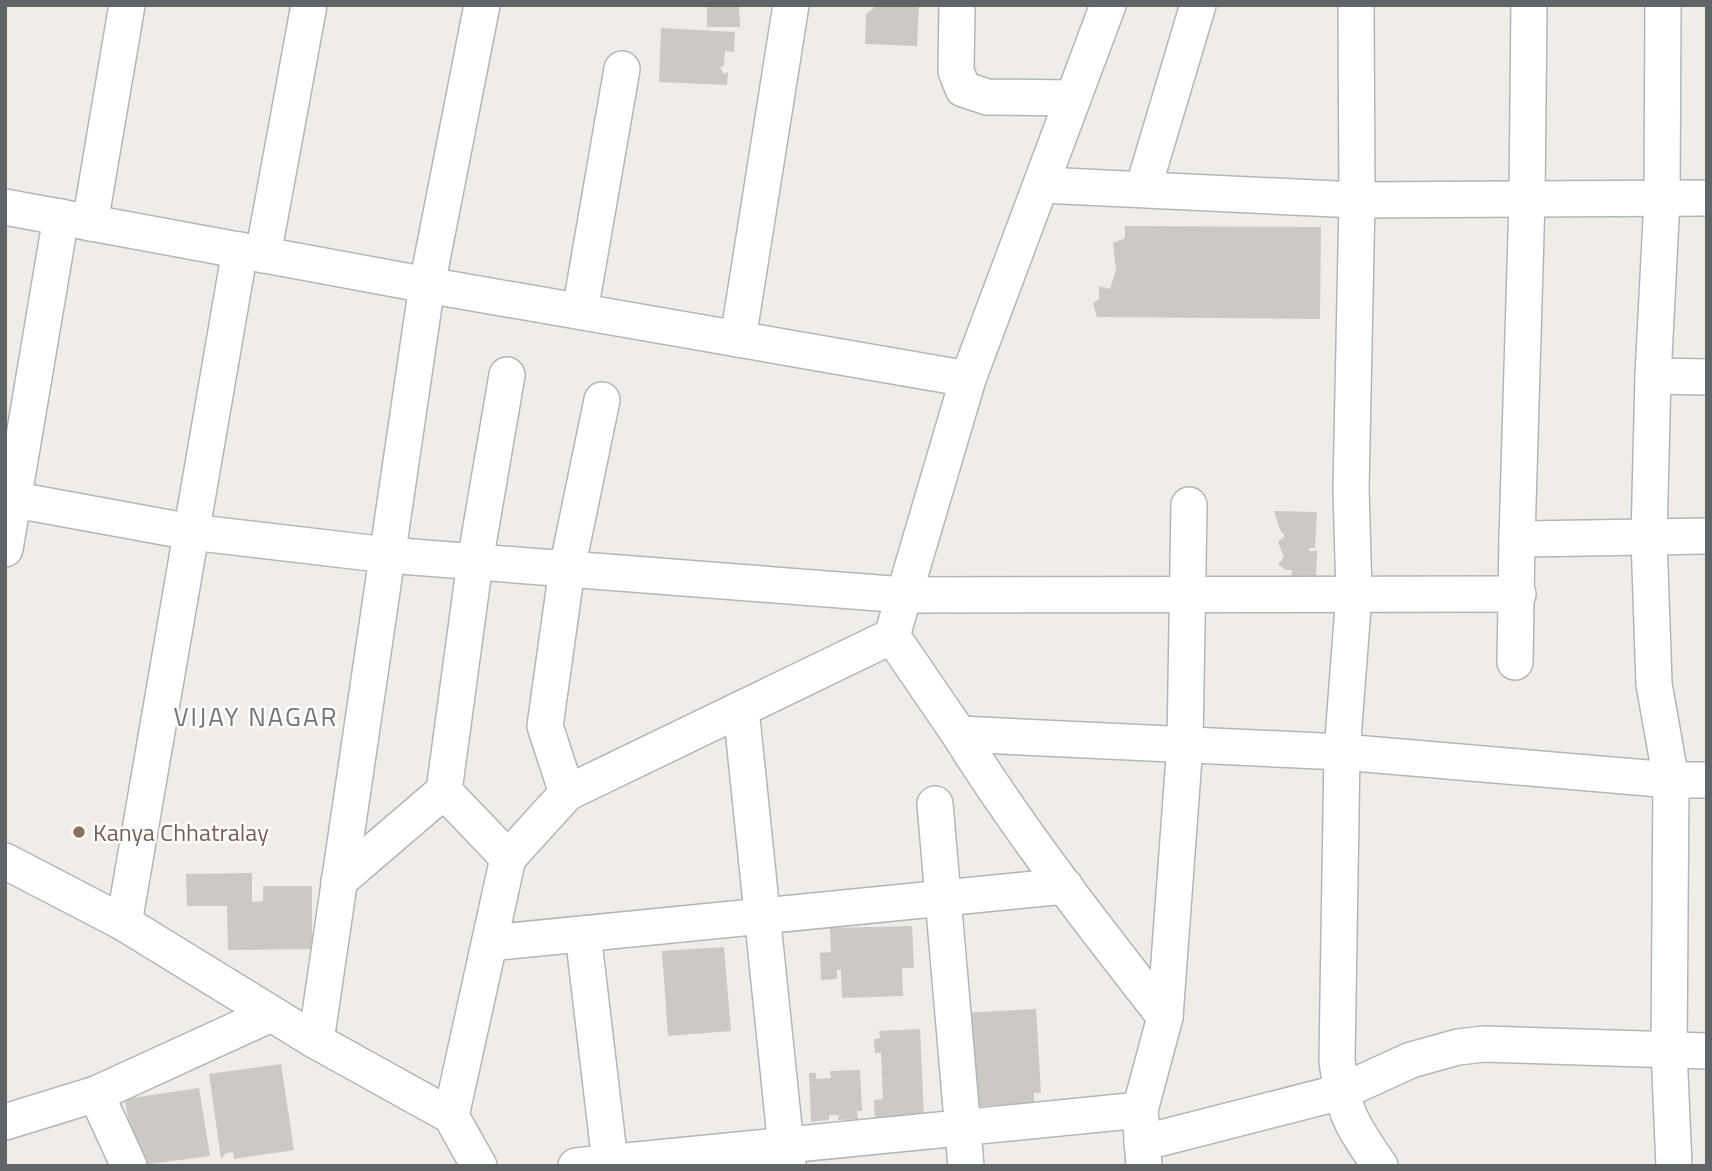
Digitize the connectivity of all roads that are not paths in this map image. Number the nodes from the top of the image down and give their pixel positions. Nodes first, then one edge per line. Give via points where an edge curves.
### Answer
1 (127, 5) edge
2 (309, 5) edge
3 (482, 5) edge
4 (791, 5) edge
5 (957, 5) edge
6 (1108, 5) edge
7 (1198, 5) edge
8 (1356, 5) edge
9 (1528, 5) edge
10 (1663, 5) edge
11 (622, 69) dead end
12 (1072, 98) junction
13 (1042, 185) junction
14 (1143, 189) junction
15 (1707, 198) edge
16 (1527, 199) junction
17 (1662, 199) junction
18 (1357, 200) junction
19 (5, 207) edge
20 (76, 220) junction
21 (251, 252) junction
22 (427, 285) junction
23 (580, 311) junction
24 (738, 339) junction
25 (508, 375) dead end
26 (1653, 376) junction
27 (1707, 377) edge
28 (968, 379) junction
29 (602, 400) dead end
30 (9, 499) edge
31 (1189, 505) dead end
32 (191, 532) junction
33 (1707, 536) edge
34 (1649, 538) junction
35 (1517, 540) junction
36 (5, 549) edge
37 (387, 555) junction
38 (475, 562) junction
39 (567, 569) junction
40 (1354, 594) junction
41 (1518, 594) junction
42 (1187, 595) junction
43 (904, 596) junction
44 (892, 636) junction
45 (1516, 662) dead end
46 (741, 709) junction
47 (958, 734) junction
48 (1185, 744) junction
49 (1342, 752) junction
50 (1671, 780) junction
51 (1707, 780) edge
52 (444, 791) junction
53 (567, 793) junction
54 (935, 804) dead end
55 (508, 858) junction
56 (5, 861) edge
57 (339, 881) junction
58 (1065, 886) junction
59 (943, 897) junction
60 (762, 915) junction
61 (124, 923) junction
62 (583, 934) junction
63 (490, 943) junction
64 (271, 1014) junction
65 (1165, 1017) junction
66 (316, 1041) junction
67 (1669, 1050) junction
68 (1707, 1051) edge
69 (1341, 1092) junction
70 (96, 1094) junction
71 (451, 1116) junction
72 (5, 1122) edge
73 (963, 1128) junction
74 (1142, 1139) edge
75 (787, 1155) edge
76 (593, 1164) edge
77 (129, 1166) edge
78 (479, 1166) edge
79 (966, 1166) edge
80 (1380, 1166) edge
81 (1674, 1166) edge

1 - 20 street
2 - 21 street
3 - 22 street
4 - 24 street
5 - 12 street via 956,71 963,89 987,97
6 - 12 street
7 - 14 street
8 - 18 street
9 - 16 street
10 - 17 street
11 - 23 street
12 - 13 street
13 - 14 street
13 - 28 street
14 - 18 street
15 - 17 street
16 - 17 street
16 - 18 street
16 - 35 street
17 - 26 street
18 - 40 street via 1351,489
19 - 20 street
20 - 21 street
20 - 30 street
21 - 22 street
21 - 32 street
22 - 23 street
22 - 37 street
23 - 24 street
24 - 28 street
25 - 38 street
26 - 27 street
26 - 34 street
28 - 43 street
29 - 39 street
30 - 32 street
30 - 36 street
31 - 42 street
32 - 37 street
32 - 61 street
33 - 34 street
34 - 35 street
34 - 50 street via 1654,684
35 - 41 street
37 - 38 street
37 - 57 street
38 - 39 street
38 - 52 street
39 - 43 street
39 - 53 street via 545,726
40 - 41 street
40 - 42 street
40 - 49 street
41 - 45 street
42 - 43 street
42 - 48 street
43 - 44 street
44 - 46 street
44 - 47 street
46 - 53 street
46 - 60 street
47 - 48 street
47 - 58 street via 995,793
48 - 49 street
48 - 65 street
49 - 50 street
49 - 69 street via 1337,1060
50 - 51 street
50 - 67 street
52 - 55 street
52 - 57 street
53 - 55 street
54 - 59 street
55 - 63 street
56 - 61 street
57 - 66 street
58 - 59 street
58 - 65 street
59 - 60 street
59 - 73 street
60 - 62 street
60 - 75 street
61 - 64 street
62 - 63 street
62 - 76 street
63 - 71 street
64 - 66 street
64 - 70 street
65 - 74 street
66 - 71 street
67 - 68 street
67 - 69 street via 1458,1046 1411,1060
67 - 81 street
69 - 74 street
69 - 80 street via 1353,1128
70 - 72 street
70 - 77 street
71 - 78 street
73 - 74 street
73 - 75 street
73 - 79 street
75 - 76 street

